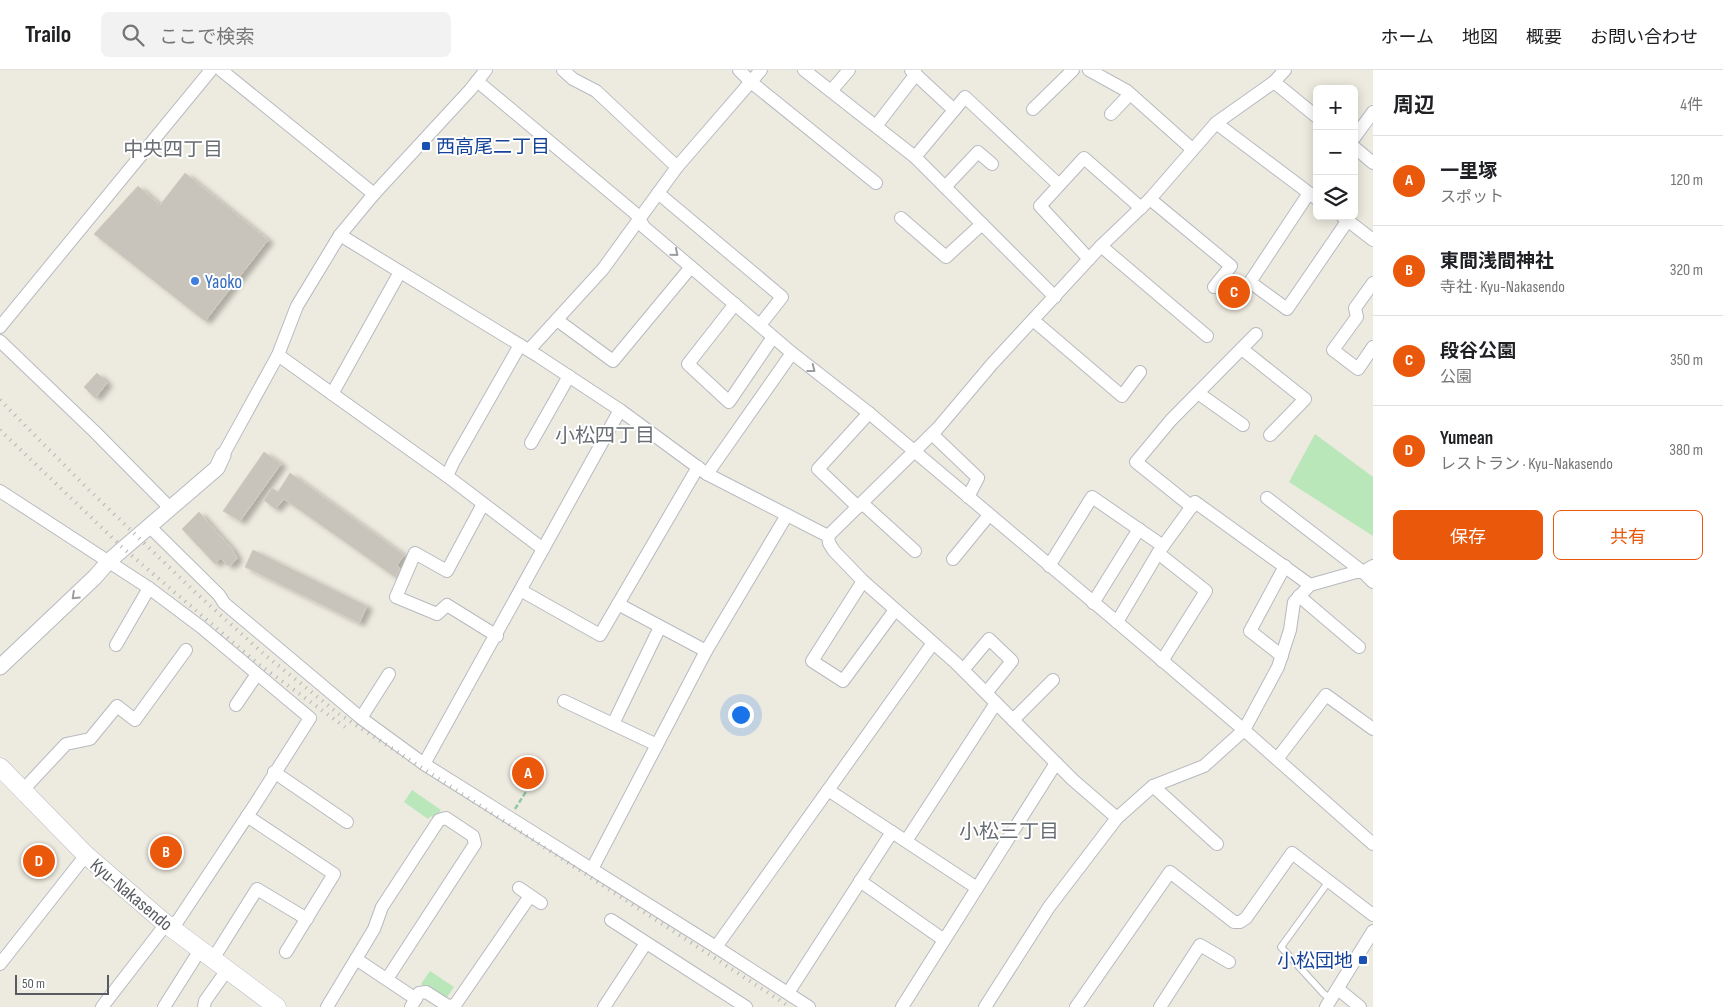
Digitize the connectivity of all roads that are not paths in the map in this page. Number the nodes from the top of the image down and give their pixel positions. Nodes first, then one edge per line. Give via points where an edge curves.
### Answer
1 (211, 70) edge
2 (221, 70) edge
3 (486, 70) edge
4 (563, 70) edge
5 (739, 70) edge
6 (761, 70) edge
7 (804, 70) edge
8 (849, 70) edge
9 (1073, 70) edge
10 (1090, 70) edge
11 (1285, 70) edge
12 (914, 72) edge
13 (476, 81) junction
14 (751, 82) junction
15 (1274, 82) junction
16 (831, 91) junction
17 (1130, 94) junction
18 (1033, 109) dead end
19 (954, 110) junction
20 (1373, 112) edge
21 (1111, 114) dead end
22 (1313, 114) edge
23 (1216, 123) junction
24 (876, 126) junction
25 (1358, 133) edge
26 (1192, 149) junction
27 (1358, 150) edge
28 (915, 157) junction
29 (1373, 163) edge
30 (992, 164) dead end
31 (677, 167) junction
32 (876, 183) dead end
33 (1059, 185) junction
34 (945, 187) junction
35 (658, 192) junction
36 (374, 194) junction
37 (1313, 196) edge
38 (1146, 204) junction
39 (902, 218) dead end
40 (640, 220) junction
41 (1344, 220) edge
42 (1348, 220) edge
43 (982, 224) junction
44 (340, 235) junction
45 (1373, 240) edge
46 (1101, 246) junction
47 (1090, 259) junction
48 (691, 267) junction
49 (400, 272) junction
50 (1373, 283) edge
51 (1214, 287) dead end
52 (1055, 297) junction
53 (735, 304) junction
54 (557, 320) junction
55 (1033, 320) junction
56 (760, 325) junction
57 (0, 326) edge
58 (1256, 334) dead end
59 (1207, 336) dead end
60 (774, 337) junction
61 (0, 342) edge
62 (525, 347) junction
63 (1373, 347) edge
64 (1242, 349) junction
65 (792, 353) junction
66 (278, 355) junction
67 (1140, 372) dead end
68 (569, 376) junction
69 (1198, 393) junction
70 (332, 394) junction
71 (620, 410) junction
72 (869, 414) junction
73 (1243, 425) dead end
74 (932, 434) junction
75 (1270, 435) dead end
76 (531, 443) dead end
77 (914, 452) junction
78 (223, 455) joint
79 (702, 470) junction
80 (447, 476) junction
81 (0, 491) edge
82 (968, 496) junction
83 (1267, 498) dead end
84 (483, 504) junction
85 (860, 505) junction
86 (1192, 507) junction
87 (170, 508) junction
88 (787, 515) junction
89 (989, 515) junction
90 (149, 526) junction
91 (1139, 529) junction
92 (828, 536) junction
93 (543, 549) junction
94 (1161, 549) junction
95 (914, 551) dead end
96 (953, 559) dead end
97 (109, 561) junction
98 (1049, 566) junction
99 (1285, 566) junction
100 (1368, 569) edge
101 (863, 580) junction
102 (1373, 582) edge
103 (1310, 585) junction
104 (148, 588) junction
105 (522, 591) junction
106 (1299, 596) junction
107 (1093, 602) junction
108 (618, 604) junction
109 (895, 610) junction
110 (1116, 622) junction
111 (660, 627) junction
112 (497, 636) junction
113 (933, 643) junction
114 (116, 645) dead end
115 (1359, 647) dead end
116 (186, 650) dead end
117 (706, 651) junction
118 (1282, 656) junction
119 (1162, 661) junction
120 (0, 667) edge
121 (963, 670) junction
122 (257, 674) junction
123 (389, 674) dead end
124 (1053, 680) dead end
125 (986, 693) junction
126 (564, 701) dead end
127 (996, 703) junction
128 (236, 705) dead end
129 (361, 718) junction
130 (1013, 720) junction
131 (613, 724) junction
132 (1373, 729) edge
133 (1244, 730) junction
134 (657, 745) junction
135 (1277, 759) junction
136 (1056, 763) junction
137 (424, 764) junction
138 (0, 766) edge
139 (274, 772) junction
140 (1153, 786) junction
141 (23, 790) junction
142 (828, 790) junction
143 (246, 816) junction
144 (1117, 818) junction
145 (347, 822) dead end
146 (892, 832) junction
147 (906, 841) junction
148 (1217, 844) dead end
149 (1373, 844) edge
150 (86, 855) junction
151 (592, 869) junction
152 (860, 881) junction
153 (1329, 881) junction
154 (519, 888) dead end
155 (977, 888) junction
156 (1373, 915) edge
157 (307, 919) junction
158 (611, 920) dead end
159 (166, 924) junction
160 (1373, 931) edge
161 (944, 940) junction
162 (646, 943) junction
163 (716, 947) junction
164 (286, 952) dead end
165 (206, 954) junction
166 (2, 957) edge
167 (356, 960) junction
168 (1229, 962) dead end
169 (227, 970) junction
170 (387, 979) junction
171 (788, 993) junction
172 (1332, 998) edge
173 (413, 1003) edge
174 (743, 1006) edge
175 (102, 1007) edge
176 (164, 1007) edge
177 (204, 1007) edge
178 (277, 1007) edge
179 (327, 1007) edge
180 (604, 1007) edge
181 (809, 1007) edge
182 (902, 1007) edge
183 (985, 1007) edge
184 (1076, 1007) edge
185 (1160, 1007) edge
186 (1360, 1007) edge

1 - 57 street
2 - 36 street
3 - 13 street
4 - 31 street via 596,91
5 - 14 street
6 - 14 street
7 - 16 street
8 - 16 street
9 - 18 street
10 - 17 street
11 - 15 street
12 - 19 street
12 - 24 street
13 - 36 street
13 - 40 street
14 - 31 street
14 - 32 street
15 - 22 street
15 - 23 street
16 - 24 street
17 - 21 street
17 - 26 street
19 - 28 street
19 - 33 street via 965,96
20 - 25 street
23 - 26 street
23 - 37 street
24 - 28 street
26 - 38 street
27 - 29 street
28 - 34 street
30 - 34 street via 978,152
31 - 35 street
33 - 38 street via 1084,158
33 - 47 street via 1040,206
34 - 43 street
35 - 40 street
35 - 56 street via 782,297
36 - 44 street
37 - 41 street via 1250,282 1287,309
38 - 46 street
38 - 51 street via 1231,266
39 - 43 street via 946,257
40 -> 48 street
40 - 54 street
42 - 45 street
43 - 52 street
44 - 49 street
44 - 66 street via 297,306
46 - 47 street
46 - 59 street
47 - 52 street
48 - 53 street
48 - 54 street via 613,361
49 - 62 street
49 - 70 street
50 - 63 street via 1355,308 1357,317 1334,350 1358,369
52 - 55 street
53 - 56 street
53 - 60 street via 688,364 729,402
54 - 62 street
55 - 67 street via 1122,396
55 - 74 street
56 - 60 street
58 - 64 street
60 - 65 street
61 - 87 street
62 - 68 street
62 - 80 street
64 - 69 street
64 - 75 street via 1305,400
65 -> 72 street
65 - 79 street
66 - 70 street
66 - 78 street
68 - 71 street
68 - 76 street
69 - 73 street
69 - 86 street via 1136,462
70 - 80 street
71 - 79 street
71 - 93 street
72 - 77 street
72 - 85 street via 818,469
74 - 77 street
74 - 82 street via 978,478
77 - 82 street
77 - 85 street
78 - 87 street via 217,468
79 - 88 street
79 - 108 street
80 - 84 street
81 - 97 street
82 - 89 street
83 - 100 street
84 - 93 street
84 - 112 street via 447,571 415,553 396,597 437,614 447,605
85 - 92 street
85 - 95 street
86 - 94 street
86 - 99 street via 1195,502
87 - 90 street
88 - 92 street
88 - 117 street
89 - 96 street
89 - 98 street
90 - 97 street
90 - 129 street via 224,603
91 - 94 street
91 - 98 street via 1092,497
91 - 107 street
92 - 101 street via 834,551
93 - 105 street
94 - 110 street
94 - 119 street via 1206,591
97 - 104 street
97 -> 120 street
98 - 107 street
99 - 103 street
99 - 118 street via 1250,631
100 - 102 street
100 - 103 street
101 - 109 street
101 - 109 street via 812,661 843,681
103 - 106 street
104 - 114 street
104 - 122 street
105 - 108 street via 600,635
105 - 112 street
106 - 115 street
106 - 118 street via 1294,602
107 - 110 street
108 - 111 street
109 - 113 street
110 - 119 street
111 - 117 street
111 - 131 street
112 - 137 street
113 - 121 street
113 - 142 street
116 - 141 street via 135,720 117,706 90,739 66,744
117 - 134 street
118 - 133 street
119 - 133 street
121 - 125 street
121 - 125 street via 989,639 1012,661
122 - 128 street
122 - 139 street via 310,718
123 - 129 street
124 - 130 street
125 - 127 street
126 - 131 street
127 - 130 street
127 - 147 street
129 - 137 street
130 - 136 street
131 - 134 street
132 - 135 street via 1326,695
133 - 135 street
133 - 140 street via 1204,766
134 - 151 street
135 - 149 street
136 - 144 street
136 - 155 street
137 - 151 street
138 - 141 main road, Kyu-Nakasendo
139 - 143 street
139 - 145 street
140 - 144 street
140 - 148 street
141 - 150 main road, Kyu-Nakasendo
142 - 146 street
142 - 163 street
143 - 157 street via 334,874
143 - 159 street via 177,922
144 - 183 street via 1050,907
146 - 147 street
146 - 152 street
147 - 155 street
150 - 159 main road, Kyu-Nakasendo
150 - 166 street
151 - 163 street
152 - 161 street
152 - 171 street
153 - 156 street
153 - 172 lane via 1281,947 1324,994
153 - 184 street via 1292,852 1246,918 1234,922 1170,872
154 - 173 street via 535,899 455,1005 448,1006 426,992 419,993
155 - 161 street
157 - 164 street
157 - 165 street via 257,889
158 - 162 street
159 - 165 main road, Kyu-Nakasendo
159 - 175 street
160 - 172 street
161 - 182 street
162 - 174 street
162 - 180 street
163 - 171 street
165 - 169 main road, Kyu-Nakasendo
165 - 176 street
167 - 170 street
167 - 170 street via 374,929 382,907 438,820 446,818 473,836 475,844
167 - 179 street
168 - 185 street via 1200,945
169 - 177 street
169 - 178 main road, Kyu-Nakasendo
170 - 173 street
171 - 181 street
172 - 186 street

